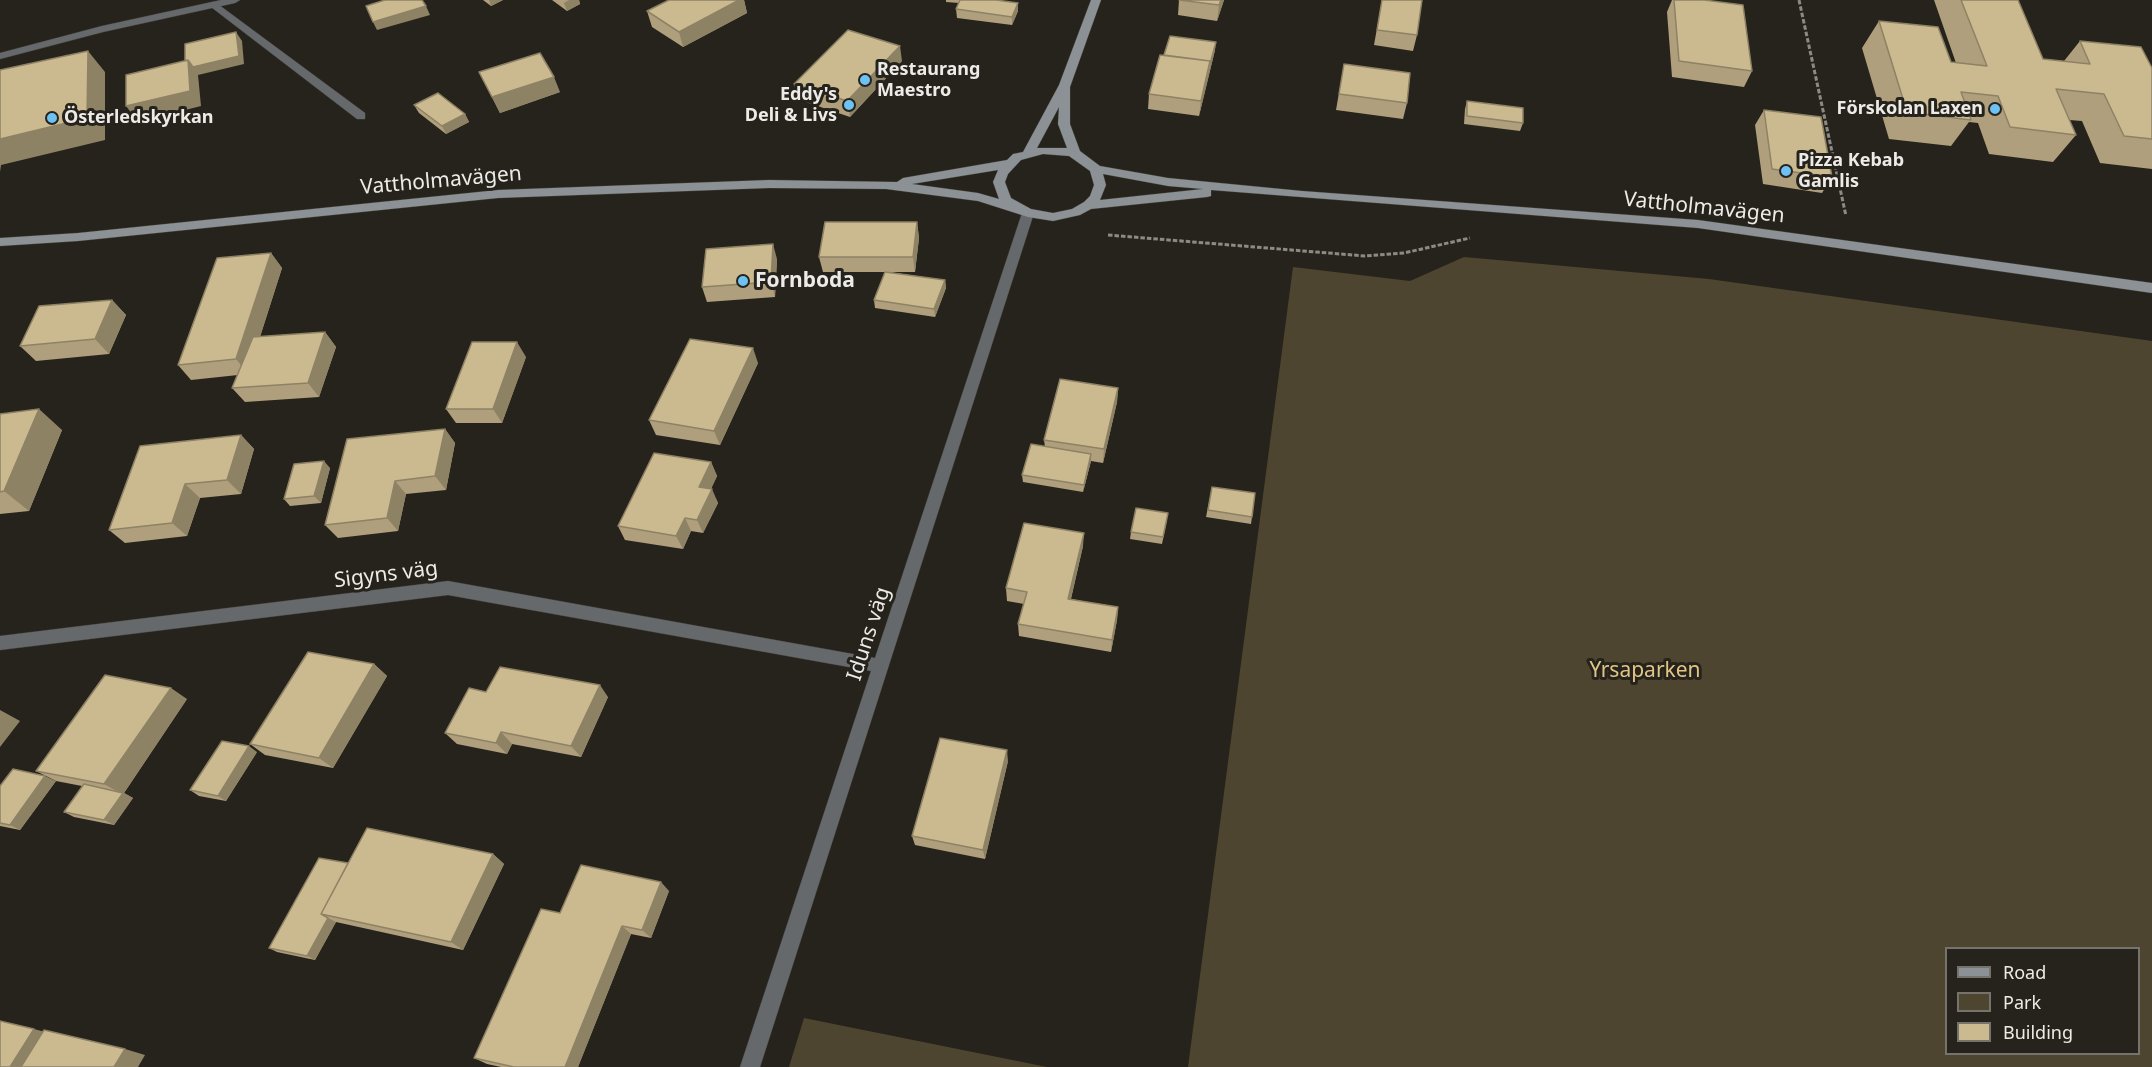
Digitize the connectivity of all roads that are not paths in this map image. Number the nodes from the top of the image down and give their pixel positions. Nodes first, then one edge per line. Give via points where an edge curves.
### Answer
1 (235, 0) edge
2 (1096, 0) edge
3 (215, 5) junction
4 (0, 56) edge
5 (1065, 85) junction
6 (362, 116) dead end
7 (1028, 153) junction
8 (1074, 154) junction
9 (1009, 164) junction
10 (1096, 169) junction
11 (886, 185) junction
12 (1250, 190) junction
13 (1088, 205) junction
14 (1021, 210) junction
15 (0, 242) edge
16 (2152, 288) edge
17 (0, 643) edge
18 (880, 666) junction
19 (750, 1067) edge

1 - 3 street
2 - 5 main road
3 - 4 street
3 - 6 street
5 - 7 main road
5 - 8 main road via 1064,124
7 - 8 main road via 1058,150
7 - 9 main road
8 - 10 main road
9 - 11 main road, Vattholmavägen
9 - 14 main road via 999,182 1001,192
10 - 12 main road, Vattholmavägen via 1168,182
10 - 13 main road via 1100,185
11 - 14 main road, Vattholmavägen via 978,197
11 - 15 main road, Vattholmavägen via 769,184 498,194
12 - 13 main road, Vattholmavägen
12 - 16 main road, Vattholmavägen via 1698,224
13 - 14 main road via 1053,217
14 - 18 street, Iduns väg
17 - 18 street, Sigyns väg via 448,588
18 - 19 street, Iduns väg

